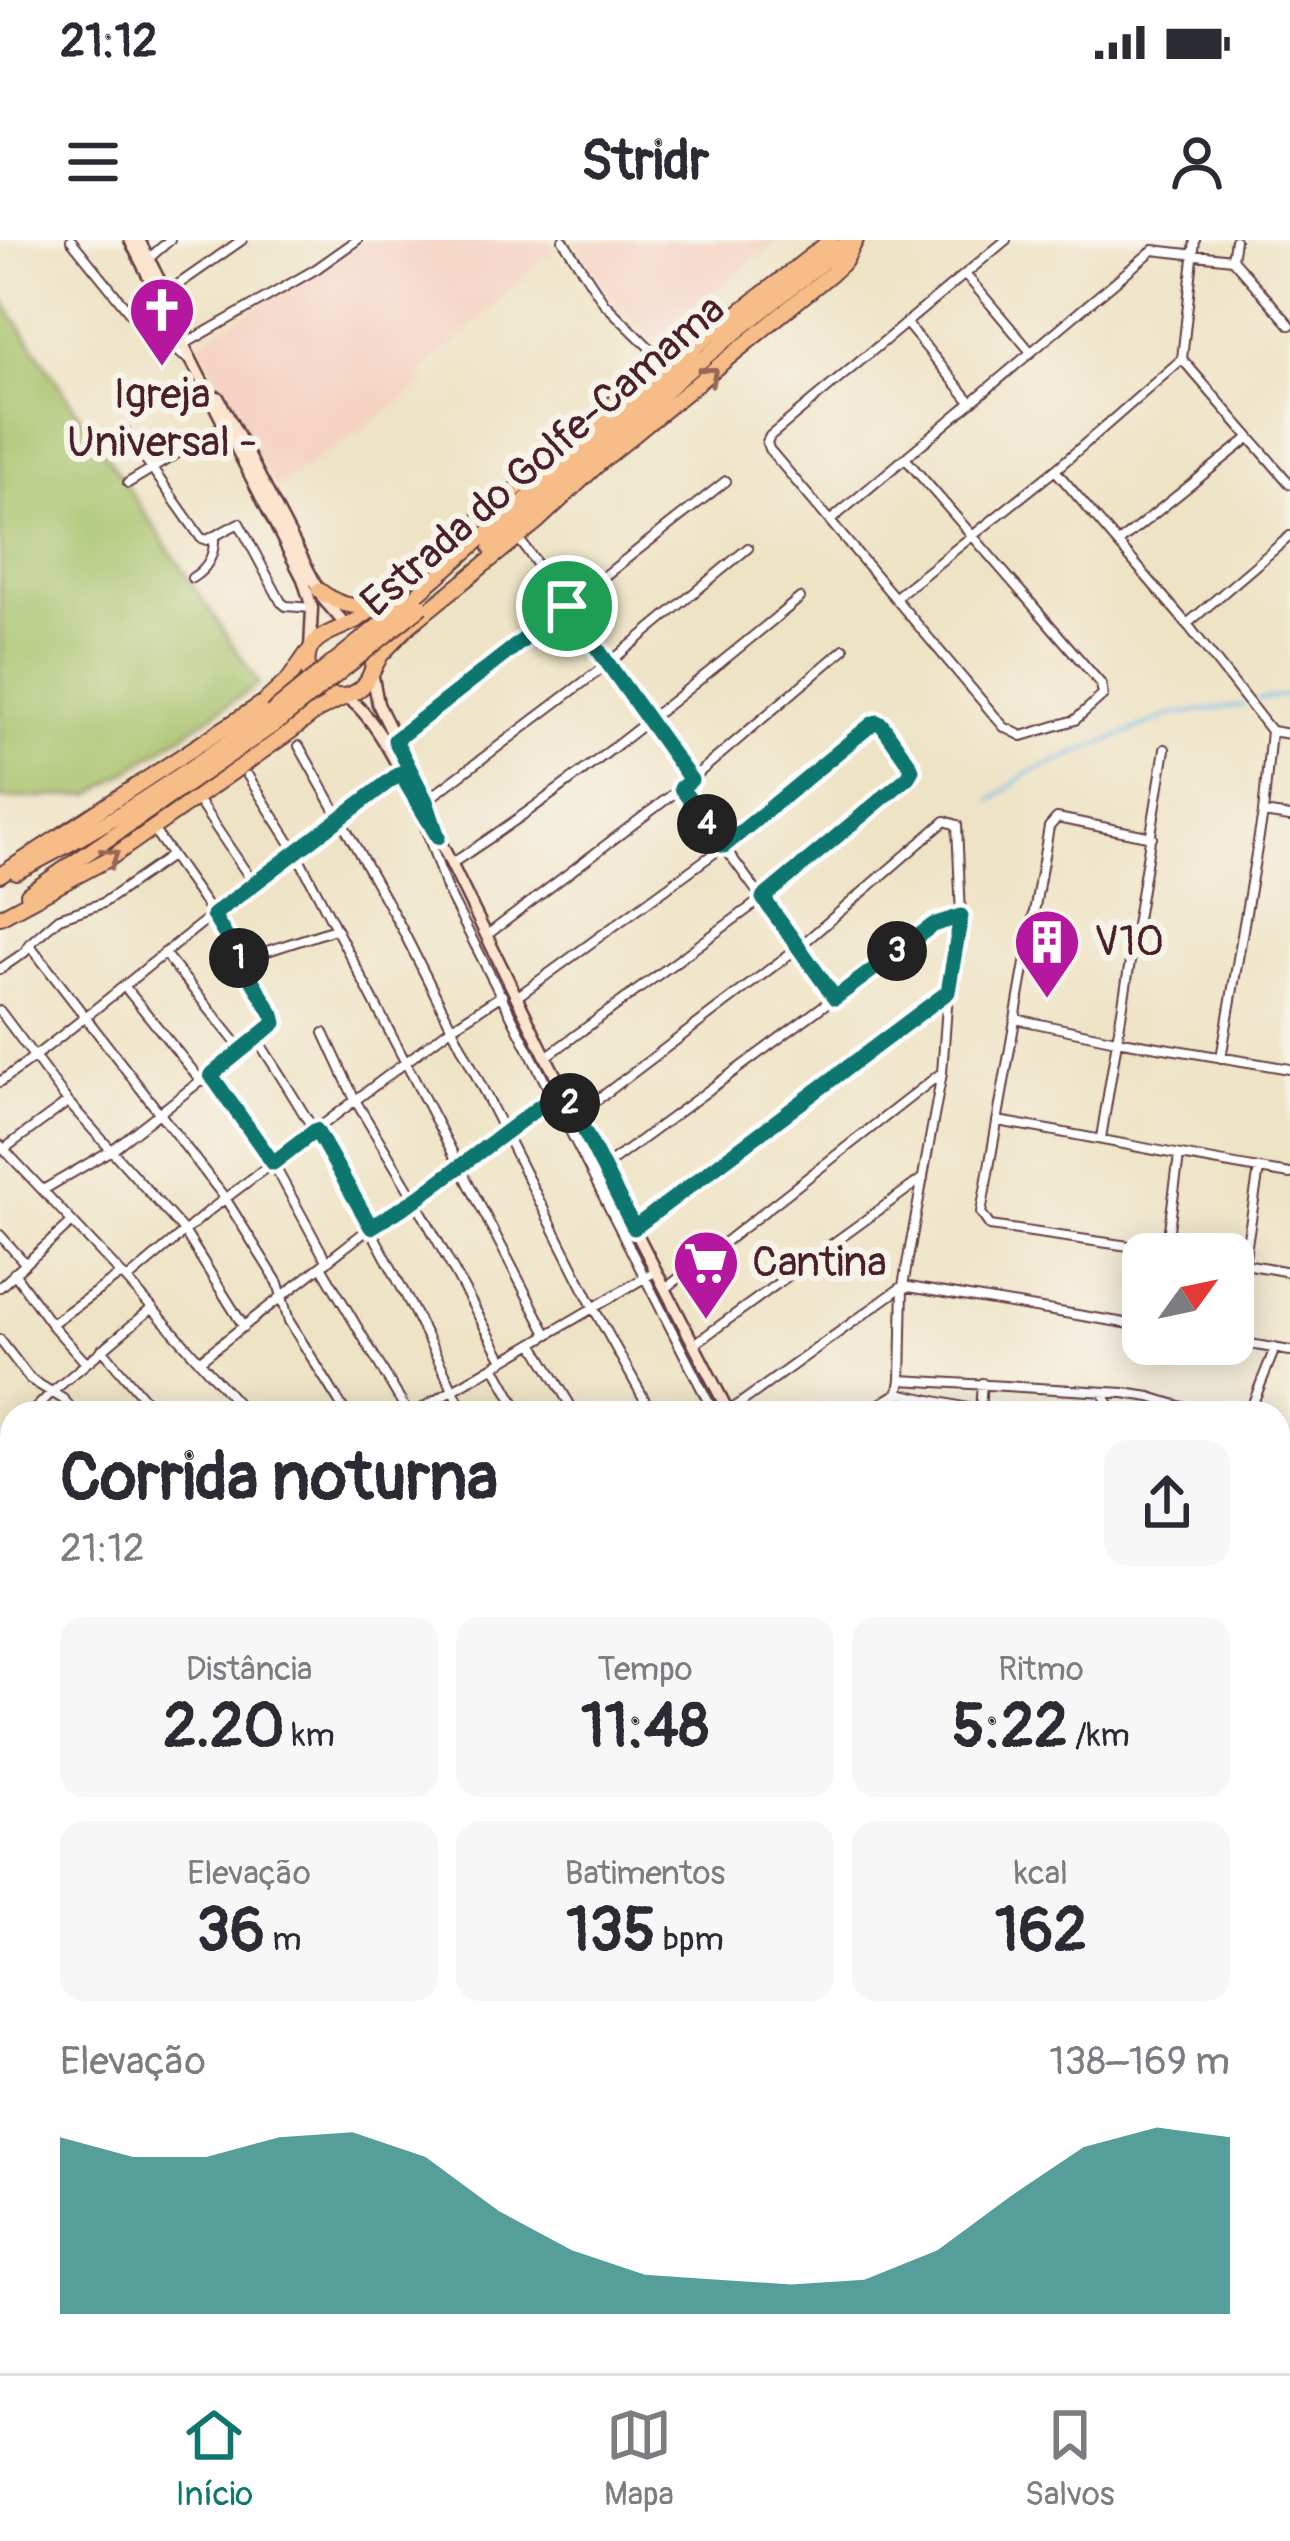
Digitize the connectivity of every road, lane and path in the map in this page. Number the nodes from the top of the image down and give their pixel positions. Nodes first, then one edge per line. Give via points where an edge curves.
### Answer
1 (71, 240) edge
2 (134, 240) edge
3 (170, 240) edge
4 (242, 240) edge
5 (356, 240) edge
6 (563, 240) edge
7 (831, 240) edge
8 (853, 240) edge
9 (1006, 240) edge
10 (1195, 240) edge
11 (1234, 240) edge
12 (1153, 245) edge
13 (1194, 254) junction
14 (148, 259) junction
15 (1232, 259) junction
16 (965, 274) junction
17 (166, 293) junction
18 (906, 322) junction
19 (1290, 325) edge
20 (190, 341) junction
21 (696, 346) junction
22 (1030, 351) junction
23 (659, 357) junction
24 (1182, 359) junction
25 (192, 362) junction
26 (971, 402) junction
27 (224, 425) junction
28 (124, 429) dead end
29 (1249, 438) junction
30 (904, 458) junction
31 (152, 468) junction
32 (1055, 470) junction
33 (726, 481) dead end
34 (128, 483) dead end
35 (1290, 484) edge
36 (831, 520) junction
37 (214, 536) junction
38 (972, 536) junction
39 (1290, 536) edge
40 (518, 538) junction
41 (1118, 543) junction
42 (748, 548) dead end
43 (192, 578) dead end
44 (319, 590) junction
45 (897, 596) junction
46 (800, 598) dead end
47 (382, 601) junction
48 (419, 601) junction
49 (567, 606) junction
50 (312, 608) junction
51 (345, 624) junction
52 (1187, 624) junction
53 (310, 649) junction
54 (844, 649) dead end
55 (609, 663) junction
56 (372, 672) junction
57 (345, 697) junction
58 (274, 718) junction
59 (649, 721) junction
60 (1271, 731) junction
61 (1290, 734) edge
62 (395, 740) junction
63 (298, 746) dead end
64 (1165, 749) dead end
65 (400, 773) junction
66 (248, 776) dead end
67 (691, 780) junction
68 (681, 788) junction
69 (422, 803) junction
70 (202, 806) dead end
71 (1263, 813) junction
72 (1290, 817) edge
73 (338, 818) junction
74 (158, 836) dead end
75 (1152, 837) junction
76 (724, 846) junction
77 (296, 852) junction
78 (172, 856) junction
79 (452, 864) junction
80 (0, 877) edge
81 (254, 884) junction
82 (763, 898) junction
83 (213, 915) junction
84 (0, 916) edge
85 (961, 916) junction
86 (335, 928) junction
87 (487, 935) junction
88 (28, 944) junction
89 (799, 947) junction
90 (164, 953) junction
91 (240, 960) junction
92 (0, 969) edge
93 (125, 987) junction
94 (948, 992) junction
95 (511, 993) junction
96 (835, 998) junction
97 (0, 1011) edge
98 (84, 1019) junction
99 (1016, 1019) junction
100 (451, 1028) junction
101 (324, 1033) dead end
102 (257, 1039) junction
103 (1116, 1040) junction
104 (242, 1049) junction
105 (34, 1057) junction
106 (546, 1057) junction
107 (1221, 1058) junction
108 (406, 1063) junction
109 (1290, 1069) edge
110 (942, 1072) junction
111 (211, 1075) junction
112 (0, 1082) edge
113 (202, 1082) junction
114 (558, 1093) junction
115 (356, 1100) junction
116 (68, 1102) junction
117 (159, 1115) junction
118 (577, 1116) junction
119 (997, 1120) junction
120 (316, 1130) junction
121 (504, 1133) junction
122 (1101, 1138) junction
123 (2, 1147) edge
124 (113, 1149) junction
125 (1178, 1156) junction
126 (273, 1163) junction
127 (460, 1166) junction
128 (603, 1168) junction
129 (1259, 1169) junction
130 (1290, 1174) edge
131 (924, 1177) junction
132 (43, 1190) junction
133 (225, 1198) junction
134 (415, 1200) junction
135 (72, 1222) junction
136 (371, 1227) junction
137 (634, 1228) junction
138 (184, 1231) junction
139 (1168, 1233) edge
140 (1245, 1233) edge
141 (0, 1234) edge
142 (1122, 1245) edge
143 (26, 1263) junction
144 (324, 1264) junction
145 (1254, 1265) edge
146 (1290, 1272) edge
147 (14, 1274) junction
148 (650, 1275) junction
149 (124, 1277) junction
150 (903, 1286) junction
151 (0, 1287) edge
152 (665, 1288) junction
153 (282, 1298) junction
154 (593, 1307) junction
155 (152, 1309) junction
156 (1122, 1322) edge
157 (52, 1324) junction
158 (244, 1327) junction
159 (547, 1334) junction
160 (0, 1340) edge
161 (533, 1343) junction
162 (1254, 1344) edge
163 (693, 1345) junction
164 (1275, 1348) junction
165 (102, 1349) junction
166 (1290, 1352) edge
167 (199, 1361) junction
168 (499, 1363) junction
169 (86, 1364) junction
170 (901, 1380) junction
171 (982, 1383) junction
172 (454, 1390) junction
173 (1102, 1391) junction
174 (51, 1393) junction
175 (898, 1394) junction
176 (43, 1401) edge
177 (65, 1401) edge
178 (146, 1401) edge
179 (235, 1401) edge
180 (339, 1401) edge
181 (404, 1401) edge
182 (433, 1401) edge
183 (459, 1401) edge
184 (515, 1401) edge
185 (568, 1401) edge
186 (645, 1401) edge
187 (713, 1401) edge
188 (714, 1401) edge
189 (753, 1401) edge
190 (886, 1401) edge
191 (897, 1401) edge
192 (932, 1401) edge
193 (981, 1401) edge
194 (1107, 1401) edge
195 (1163, 1401) edge
196 (1254, 1401) edge

1 - 25 street via 143,329
2 - 14 main road
2 - 25 main road
3 - 14 street
4 - 17 street
5 - 20 street
6 - 23 street via 604,303
7 - 21 highway, Estrada do Golfe-Camama
40 -> 8 highway via 832,273
8 - 48 highway, Estrada do Golfe-Camama
9 - 16 street
10 - 13 street
11 - 15 street
12 - 13 street
12 - 22 street
13 - 15 street
13 - 24 street
14 - 17 main road
15 - 19 street
16 - 18 street
16 - 22 street
17 - 20 main road
18 - 26 street
18 - 36 street via 767,442
20 - 44 main road
21 - 23 highway
21 - 48 highway, Estrada do Golfe-Camama
22 - 26 street
23 - 47 highway via 547,464
24 - 29 street
24 - 32 street
25 - 27 main road
26 - 30 street
27 - 31 street
27 - 50 main road
28 - 31 street
29 - 35 street
29 - 41 street
30 - 36 street
30 - 38 street
31 - 34 street
31 - 37 street via 201,538
32 - 38 street
32 - 41 street
33 - 49 street
36 - 45 street
37 - 43 street via 210,560
37 - 50 street via 239,523 281,602
38 - 45 street
38 - 45 street via 1101,685 1102,695 1075,719 1012,732
39 - 52 street
40 - 49 street
40 - 56 highway via 394,640
41 - 52 street
42 - 55 street
44 - 47 highway via 349,607
44 - 51 main road
46 - 59 street
47 - 51 highway
48 - 58 highway, Estrada do Golfe-Camama, bridge
49 - 55 street
49 - 62 street
50 - 53 main road
51 - 53 highway
51 - 56 highway via 365,644
52 - 60 street
53 - 57 highway via 315,684
53 - 80 highway via 264,702
54 - 67 street
55 - 59 street
55 - 69 street
56 - 57 highway
56 - 62 main road
57 - 65 main road via 363,710
84 -> 57 highway via 112,857
58 - 80 highway via 63,849
58 - 84 highway
59 - 67 street
59 - 79 street
60 - 61 street
60 - 71 street
62 - 69 main road
63 - 73 street
64 - 75 street
65 - 69 main road
65 - 73 street
66 - 77 street
67 - 68 street
68 - 76 street
68 - 87 street
69 - 79 main road
69 - 95 street via 446,888
70 - 81 street
71 - 72 street
71 - 107 street
73 - 77 street
73 - 100 street
74 - 78 street
75 - 99 street via 1052,820
75 - 103 street
76 - 82 street
76 - 82 street via 872,724 882,725 910,765 908,777
76 - 95 street
77 - 81 street
77 - 86 street
78 - 83 street
78 - 88 street via 103,903 58,918
79 - 87 main road
81 - 83 street
82 - 89 street
82 - 106 street
83 - 90 street
83 - 91 street
85 - 89 street via 957,825 945,821
85 - 94 street
85 - 96 street via 933,925
86 - 91 street
86 - 108 street
87 - 95 main road
88 - 92 street
88 - 98 street
89 - 96 street
89 - 118 street
90 - 93 street
90 - 104 street
91 - 102 street via 275,1023
93 - 98 street
93 - 113 street
94 - 110 street
94 - 137 street
95 - 100 street
95 - 106 main road
95 - 114 street
96 - 128 street
97 - 105 street
98 - 105 street
98 - 117 street
99 - 103 street
99 - 119 street
100 - 108 street
100 - 121 street
101 - 115 street
102 - 104 street
102 - 120 street
103 - 107 street
103 - 122 street
104 - 111 street
105 - 112 street
105 - 116 street
106 - 114 main road
107 - 109 street
108 - 115 street
108 - 127 street
110 - 131 street
110 - 152 street
111 - 113 street
111 - 126 street
113 - 117 street
114 - 118 main road
114 - 121 street
114 - 148 street
115 - 120 street
115 - 134 street
116 - 123 street
116 - 124 street
117 - 124 street
117 - 133 street
118 - 128 main road
119 - 122 street
119 - 142 street via 981,1213 991,1226
120 - 126 street
120 - 136 street
121 - 127 street
121 - 154 street
122 - 125 street
123 - 132 street
124 - 132 street
124 - 138 street
125 - 129 street
125 - 139 street
126 - 133 street
126 - 144 street
127 - 134 street
127 - 159 street
128 - 137 main road
129 - 130 street
129 - 140 street
131 - 150 street
131 - 163 street
132 - 135 street
133 - 138 street
133 - 153 street
134 - 136 street
134 - 168 street
135 - 143 street
135 - 149 street
136 - 144 street
136 - 172 street
137 - 148 main road
138 - 149 street
138 - 158 street
141 - 143 street
143 - 147 street
144 - 153 street
144 - 181 street
145 - 146 street
147 - 151 street
147 - 157 street
148 - 152 main road
148 - 154 street
148 - 187 street
149 - 155 street
149 - 157 street
150 - 156 street
150 - 170 street
150 - 189 street
152 - 163 main road
153 - 158 street
153 - 180 street
154 - 159 street
154 - 186 street
155 - 165 street
155 - 167 street
157 - 169 street
158 - 167 street
159 - 161 street
160 - 174 street
161 - 168 street
161 - 185 street
162 - 164 street
163 - 188 main road
164 - 166 street
164 - 196 street
165 - 169 street
165 - 178 street
167 - 179 street
168 - 172 street
168 - 184 street
169 - 174 street
170 - 171 street
170 - 175 street
171 - 173 street
171 - 193 street
172 - 182 street
172 - 183 street
173 - 194 street
173 - 195 street
174 - 176 street
174 - 177 street
175 - 190 street
175 - 191 street
175 - 192 street

